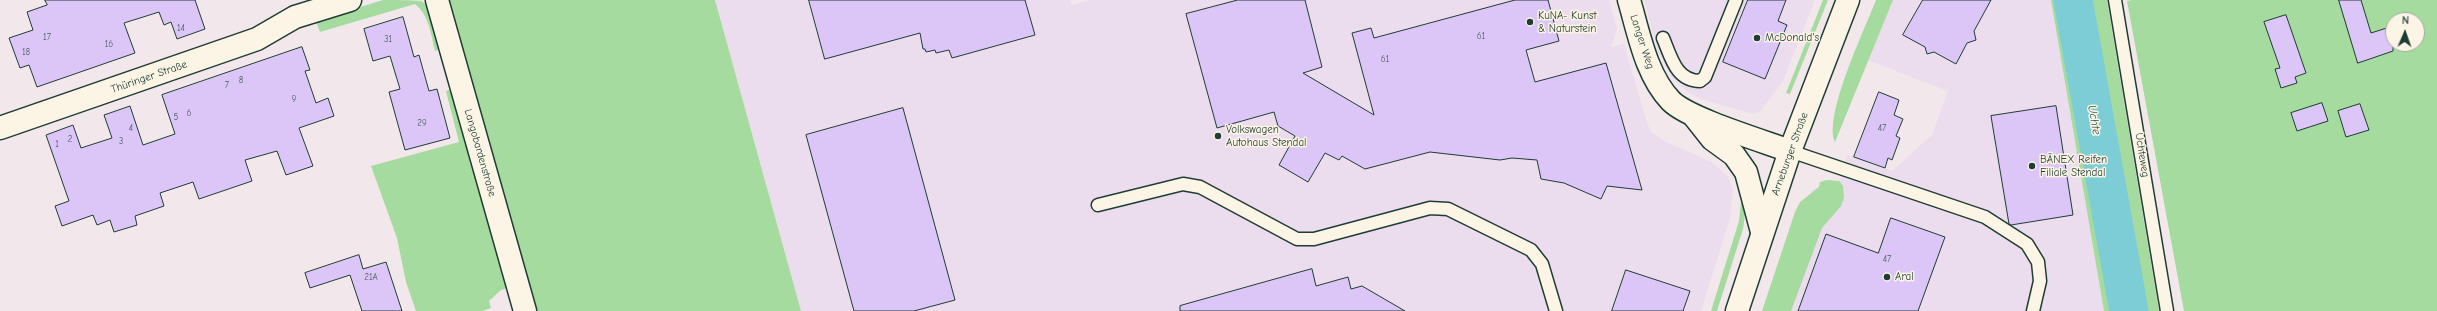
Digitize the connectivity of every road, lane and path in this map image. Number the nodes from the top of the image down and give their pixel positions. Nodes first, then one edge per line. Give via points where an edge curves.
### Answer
1 (350, 0) edge
2 (437, 0) edge
3 (1629, 0) edge
4 (1736, 0) edge
5 (1848, 0) edge
6 (2115, 0) edge
7 (1663, 38) dead end
8 (1693, 115) junction
9 (0, 128) edge
10 (1790, 151) junction
11 (1098, 205) dead end
12 (1762, 232) junction
13 (519, 309) edge
14 (1556, 311) edge
15 (1737, 311) edge
16 (2033, 311) edge
17 (2167, 311) edge

1 - 9 street, Thüringer Straße via 295,17 258,39
2 - 13 street, Langobardenstraße
3 - 8 street, Langer Weg via 1655,78 1672,102
4 - 7 lane via 1705,77 1700,81 1678,73
5 - 10 street, Arneburger Straße
6 - 17 lane, Uchteweg
8 - 10 street, Langer Weg
8 - 12 street, Langer Weg via 1712,139 1734,155 1746,172
10 - 12 street, Arneburger Straße
10 - 16 lane via 1985,217 2021,240 2027,244 2038,262 2040,281
11 - 14 lane via 1182,184 1200,186 1297,239 1314,239 1430,208 1448,209 1531,250 1542,264
12 - 15 street, Arneburger Straße

